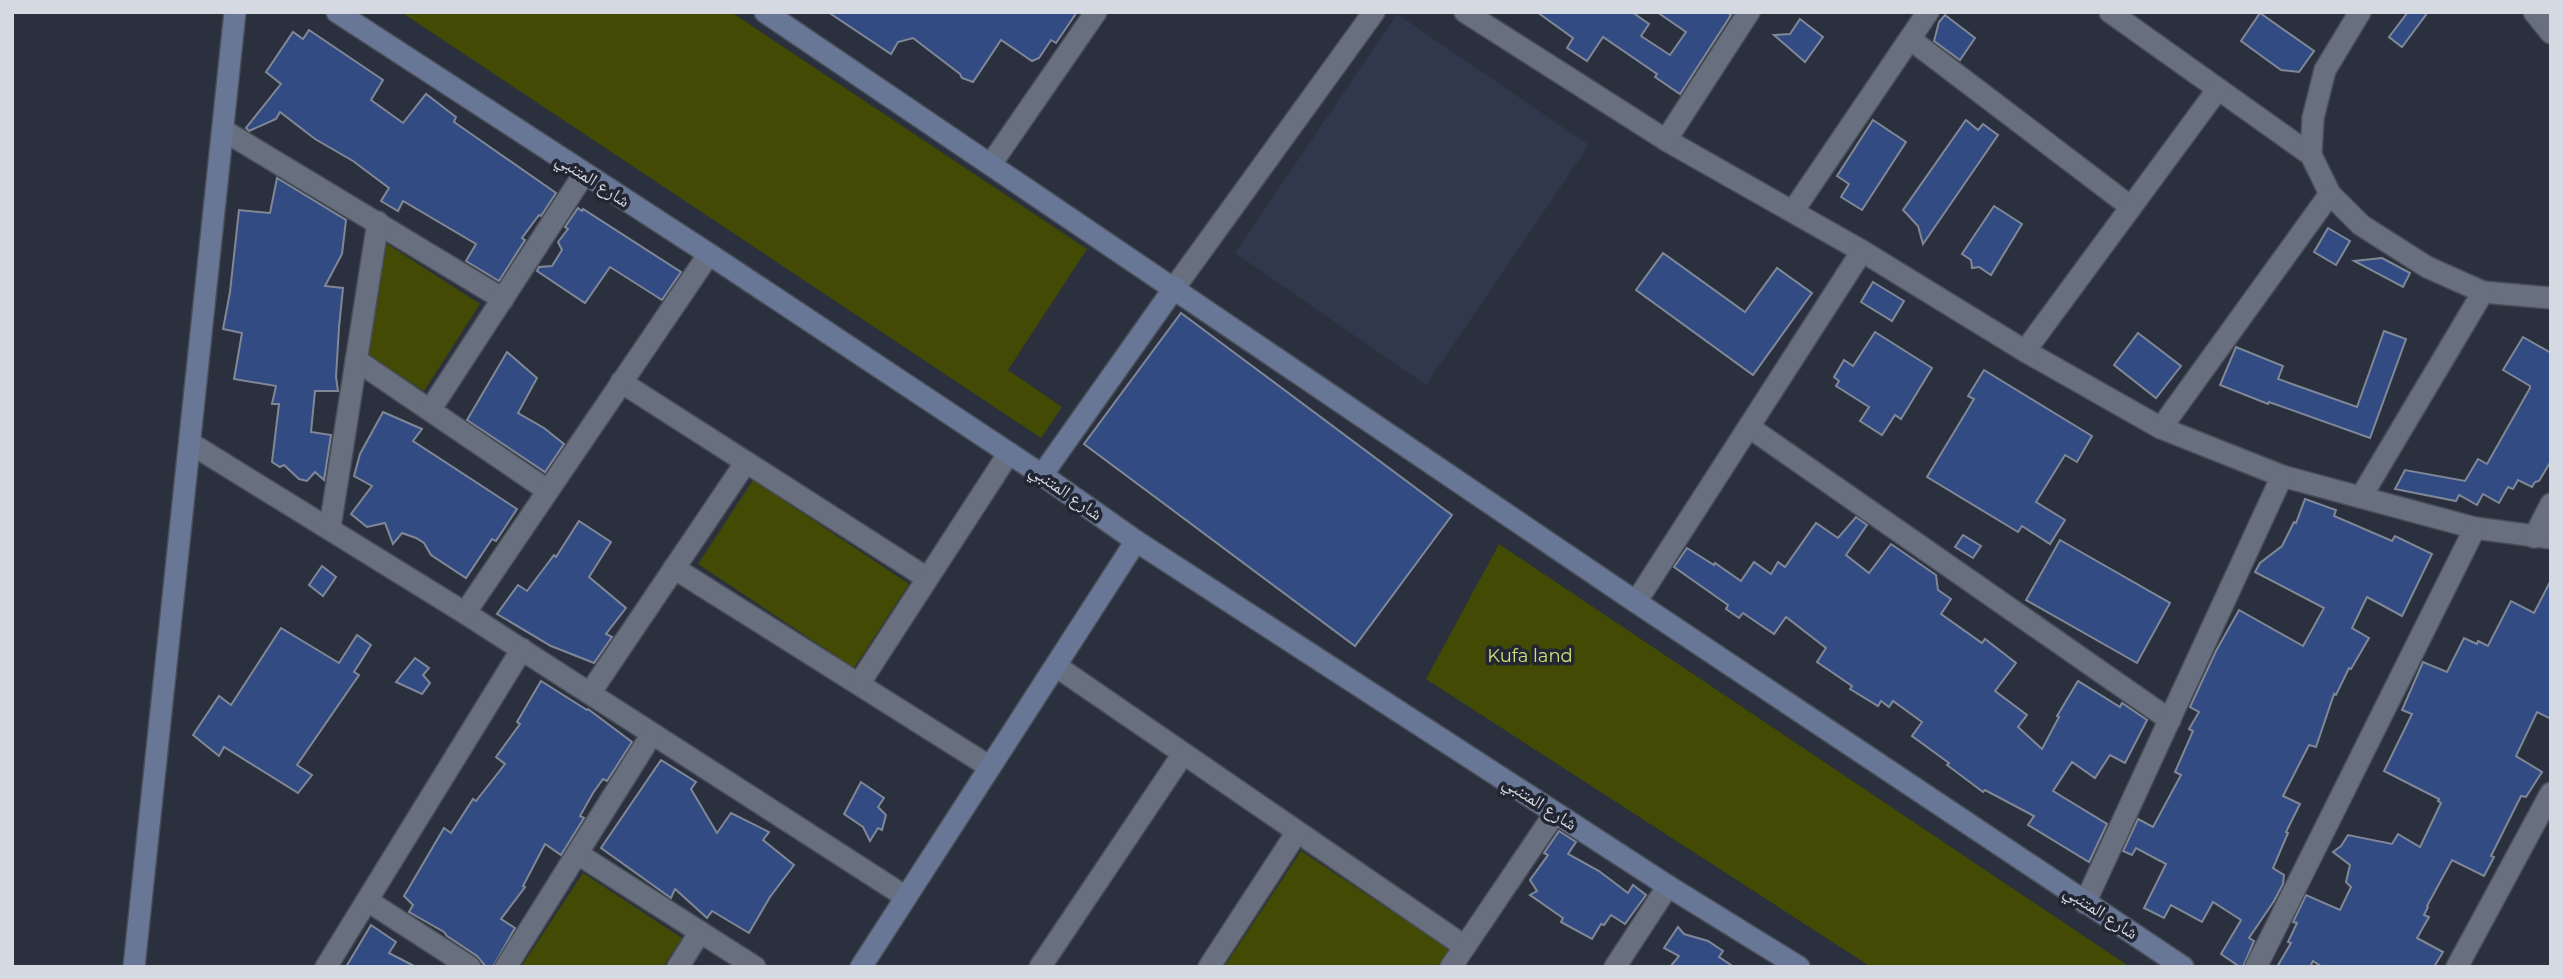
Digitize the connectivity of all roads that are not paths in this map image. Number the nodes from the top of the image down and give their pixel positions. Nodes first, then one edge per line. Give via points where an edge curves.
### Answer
1 (235, 12) edge
2 (337, 12) edge
3 (765, 12) edge
4 (1096, 12) edge
5 (1374, 12) edge
6 (1465, 12) edge
7 (1749, 12) edge
8 (1928, 12) edge
9 (2110, 12) edge
10 (2534, 12) edge
11 (2354, 14) edge
12 (2551, 33) edge
13 (1910, 39) junction
14 (2217, 89) junction
15 (223, 130) junction
16 (1665, 140) junction
17 (2311, 155) junction
18 (991, 164) junction
19 (584, 174) junction
20 (2329, 194) junction
21 (2131, 207) junction
22 (1793, 211) junction
23 (378, 222) junction
24 (1862, 251) junction
25 (709, 254) junction
26 (1175, 288) junction
27 (2483, 292) junction
28 (2551, 298) edge
29 (503, 299) junction
30 (2025, 351) junction
31 (356, 360) junction
32 (621, 382) junction
33 (430, 410) junction
34 (1749, 427) junction
35 (2161, 428) junction
36 (190, 443) junction
37 (1009, 453) junction
38 (746, 462) junction
39 (1042, 475) junction
40 (2282, 476) junction
41 (547, 490) junction
42 (2361, 497) junction
43 (2551, 504) edge
44 (330, 527) junction
45 (2475, 528) junction
46 (2542, 537) edge
47 (1136, 541) junction
48 (674, 568) junction
49 (927, 579) junction
50 (1636, 602) junction
51 (465, 613) junction
52 (522, 649) junction
53 (1056, 666) junction
54 (859, 684) junction
55 (590, 693) junction
56 (2170, 720) junction
57 (652, 734) junction
58 (1183, 754) junction
59 (990, 768) junction
60 (2548, 804) edge
61 (1555, 813) junction
62 (1297, 832) junction
63 (578, 854) junction
64 (1668, 886) junction
65 (906, 897) junction
66 (368, 901) junction
67 (2085, 902) junction
68 (700, 932) junction
69 (1464, 946) junction
70 (2461, 965) edge
71 (1796, 966) edge
72 (134, 967) edge
73 (326, 967) edge
74 (470, 967) edge
75 (506, 967) edge
76 (678, 967) edge
77 (755, 967) edge
78 (861, 967) edge
79 (1040, 967) edge
80 (1209, 967) edge
81 (1451, 967) edge
82 (1615, 967) edge
83 (2183, 967) edge
84 (2256, 967) edge

1 - 15 street
2 - 19 street, شارع المتنبي
3 - 18 street, شارع المتنبي
4 - 18 street
5 - 26 street
6 - 16 street
7 - 16 street
8 - 13 street
9 - 14 street
10 - 12 street
11 - 17 street via 2325,70 2313,118
13 - 21 street
13 - 22 street
14 - 17 street
14 - 21 street
15 - 23 street
15 - 36 street
16 - 22 street
17 - 20 street
18 - 26 street, شارع المتنبي
19 - 25 street, شارع المتنبي
19 - 29 street
20 - 27 street via 2361,225 2427,267
20 - 35 street
21 - 30 street
22 - 24 street
23 - 29 street
23 - 31 street
24 - 30 street
24 - 34 street
25 - 32 street
25 - 37 street, شارع المتنبي
26 - 39 street
26 - 50 street, شارع المتنبي
27 - 28 street
27 - 42 street
29 - 33 street
30 - 35 street
31 - 33 street
31 - 44 street
32 - 38 street
32 - 41 street
33 - 41 street
34 - 50 street
34 - 56 street
35 - 40 street
36 - 44 street
36 - 72 street
37 - 39 street, شارع المتنبي
37 - 49 street
38 - 48 street
38 - 49 street
39 - 47 street, شارع المتنبي
40 - 42 street
40 - 56 street
41 - 51 street
42 - 45 street
43 - 46 street
44 - 51 street
45 - 46 street
45 - 84 street
47 - 53 street
47 - 61 street, شارع المتنبي
48 - 54 street
48 - 55 street
49 - 54 street
50 - 67 street, شارع المتنبي
51 - 52 street
52 - 55 street
52 - 66 street
53 - 58 street
53 - 59 street
54 - 59 street
55 - 57 street
56 - 67 street
57 - 63 street
57 - 65 street
58 - 62 street
58 - 79 street
59 - 65 street
60 - 70 street
61 - 64 street, شارع المتنبي
61 - 69 street
62 - 69 street
62 - 80 street
63 - 68 street
63 - 75 street
64 - 71 street, شارع المتنبي
64 - 82 street
65 - 78 street
66 - 73 street
66 - 74 street
67 - 83 street, شارع المتنبي
68 - 76 street
68 - 77 street
69 - 81 street

